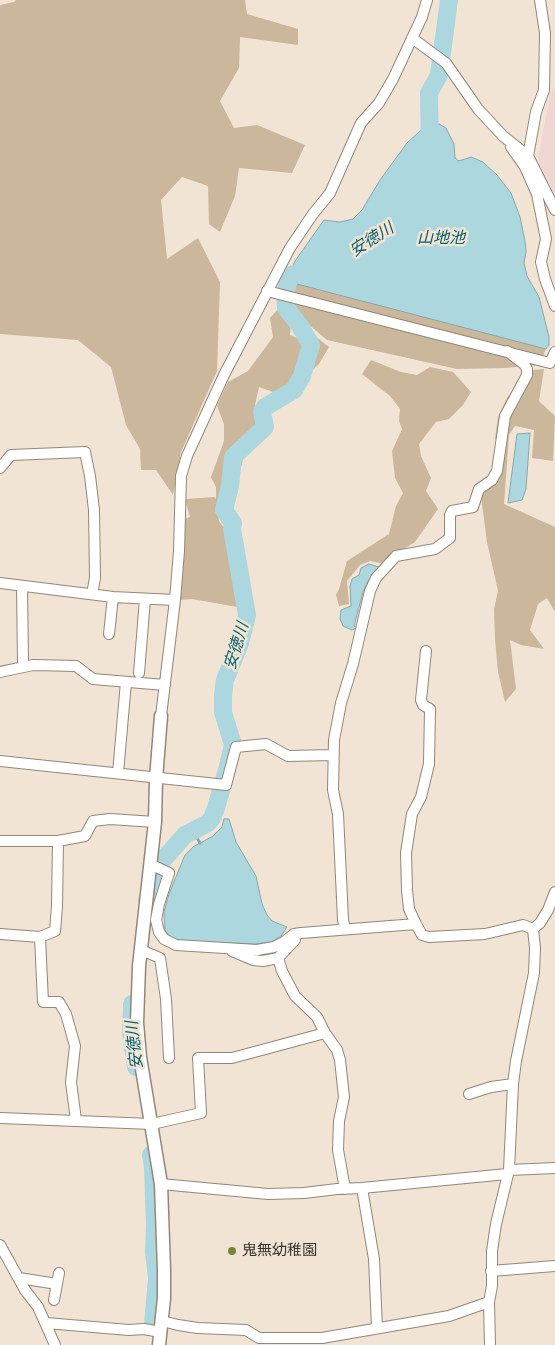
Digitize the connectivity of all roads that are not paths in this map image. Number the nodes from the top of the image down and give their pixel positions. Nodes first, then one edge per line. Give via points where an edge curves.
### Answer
1 (427, 0) edge
2 (540, 0) edge
3 (412, 38) junction
4 (503, 136) junction
5 (528, 156) junction
6 (555, 210) edge
7 (267, 291) junction
8 (555, 306) edge
9 (507, 351) junction
10 (555, 352) edge
11 (0, 451) edge
12 (2, 465) edge
13 (0, 584) edge
14 (22, 586) junction
15 (92, 594) junction
16 (113, 597) junction
17 (145, 599) junction
18 (175, 600) junction
19 (109, 634) dead end
20 (426, 651) dead end
21 (23, 663) dead end
22 (0, 672) edge
23 (139, 673) dead end
24 (126, 682) junction
25 (165, 685) junction
26 (161, 716) joint
27 (334, 755) junction
28 (0, 760) edge
29 (118, 773) junction
30 (156, 779) junction
31 (155, 822) junction
32 (0, 841) edge
33 (58, 841) junction
34 (150, 864) junction
35 (555, 892) edge
36 (416, 924) junction
37 (345, 929) junction
38 (533, 929) junction
39 (301, 933) junction
40 (0, 934) edge
41 (40, 937) junction
42 (230, 949) junction
43 (141, 950) junction
44 (278, 958) junction
45 (325, 1033) junction
46 (169, 1058) dead end
47 (513, 1084) junction
48 (469, 1094) dead end
49 (0, 1118) edge
50 (76, 1120) junction
51 (152, 1124) junction
52 (555, 1168) edge
53 (508, 1172) junction
54 (161, 1184) junction
55 (362, 1188) junction
56 (344, 1189) junction
57 (0, 1245) edge
58 (555, 1266) edge
59 (491, 1271) junction
60 (59, 1272) dead end
61 (19, 1278) junction
62 (56, 1284) junction
63 (54, 1300) dead end
64 (489, 1302) junction
65 (46, 1323) junction
66 (377, 1328) junction
67 (160, 1333) edge
68 (322, 1341) edge
69 (55, 1345) edge
70 (490, 1345) edge

1 - 3 street
2 - 5 street via 545,33 544,90 536,112
3 - 4 street via 446,63
3 - 7 street via 379,103 361,123 330,193 290,248
4 - 5 street
4 - 8 street via 525,167 537,194 546,239 541,262
5 - 6 street
7 - 9 street
7 - 18 street via 196,434 183,469
9 - 10 street via 550,363
9 - 27 street via 524,364 527,375 505,416 498,471 479,489 473,507 452,511 450,538 435,549 396,556 376,578 341,703
11 - 12 street
12 - 15 street via 11,455 85,452 94,510 95,578
13 - 14 street
14 - 15 street
14 - 21 street
15 - 16 street
16 - 17 street
16 - 19 street
17 - 18 street
17 - 23 street
18 - 25 street
20 - 36 street via 421,700 430,709 429,764 421,798 412,814 406,854 409,909
22 - 24 street via 33,665 76,666 93,679
24 - 25 street
24 - 29 street
25 - 26 street
26 - 30 street
27 - 30 street via 288,756 266,744 251,744 236,747 226,785
27 - 37 street via 333,790 338,814
28 - 29 street
29 - 30 street
30 - 31 street
31 - 33 street via 92,821 85,836
31 - 34 street
32 - 33 street
33 - 41 street via 55,931
34 - 42 street via 169,874 156,920 164,939 176,945
34 - 43 street
35 - 38 street via 548,910
36 - 37 street
36 - 38 street via 422,935 429,936 484,934 524,925
37 - 39 street
38 - 47 street via 534,973
39 - 42 street via 274,947
39 - 44 street
40 - 41 street
41 - 50 street via 43,1002 59,1002 75,1046 71,1082
42 - 44 street via 253,960
43 - 46 street via 160,958
43 - 51 street via 136,1023
44 - 45 street via 295,996 317,1017
45 - 51 street via 232,1058 198,1058 201,1113
45 - 56 street via 340,1060 344,1097 338,1150
47 - 48 street via 491,1086
47 - 53 street
49 - 50 street
50 - 51 street
51 - 54 street
52 - 53 street
53 - 55 street
53 - 59 street via 496,1224
54 - 56 street via 268,1194
54 - 67 street via 164,1270
55 - 56 street
55 - 66 street via 374,1259
57 - 61 street
58 - 59 street
59 - 64 street
60 - 62 street
61 - 62 street
61 - 65 street
62 - 63 street
64 - 66 street via 449,1316
64 - 70 street
65 - 67 street via 144,1329
65 - 69 street
66 - 68 street
67 - 68 street via 178,1326 246,1330 259,1338

